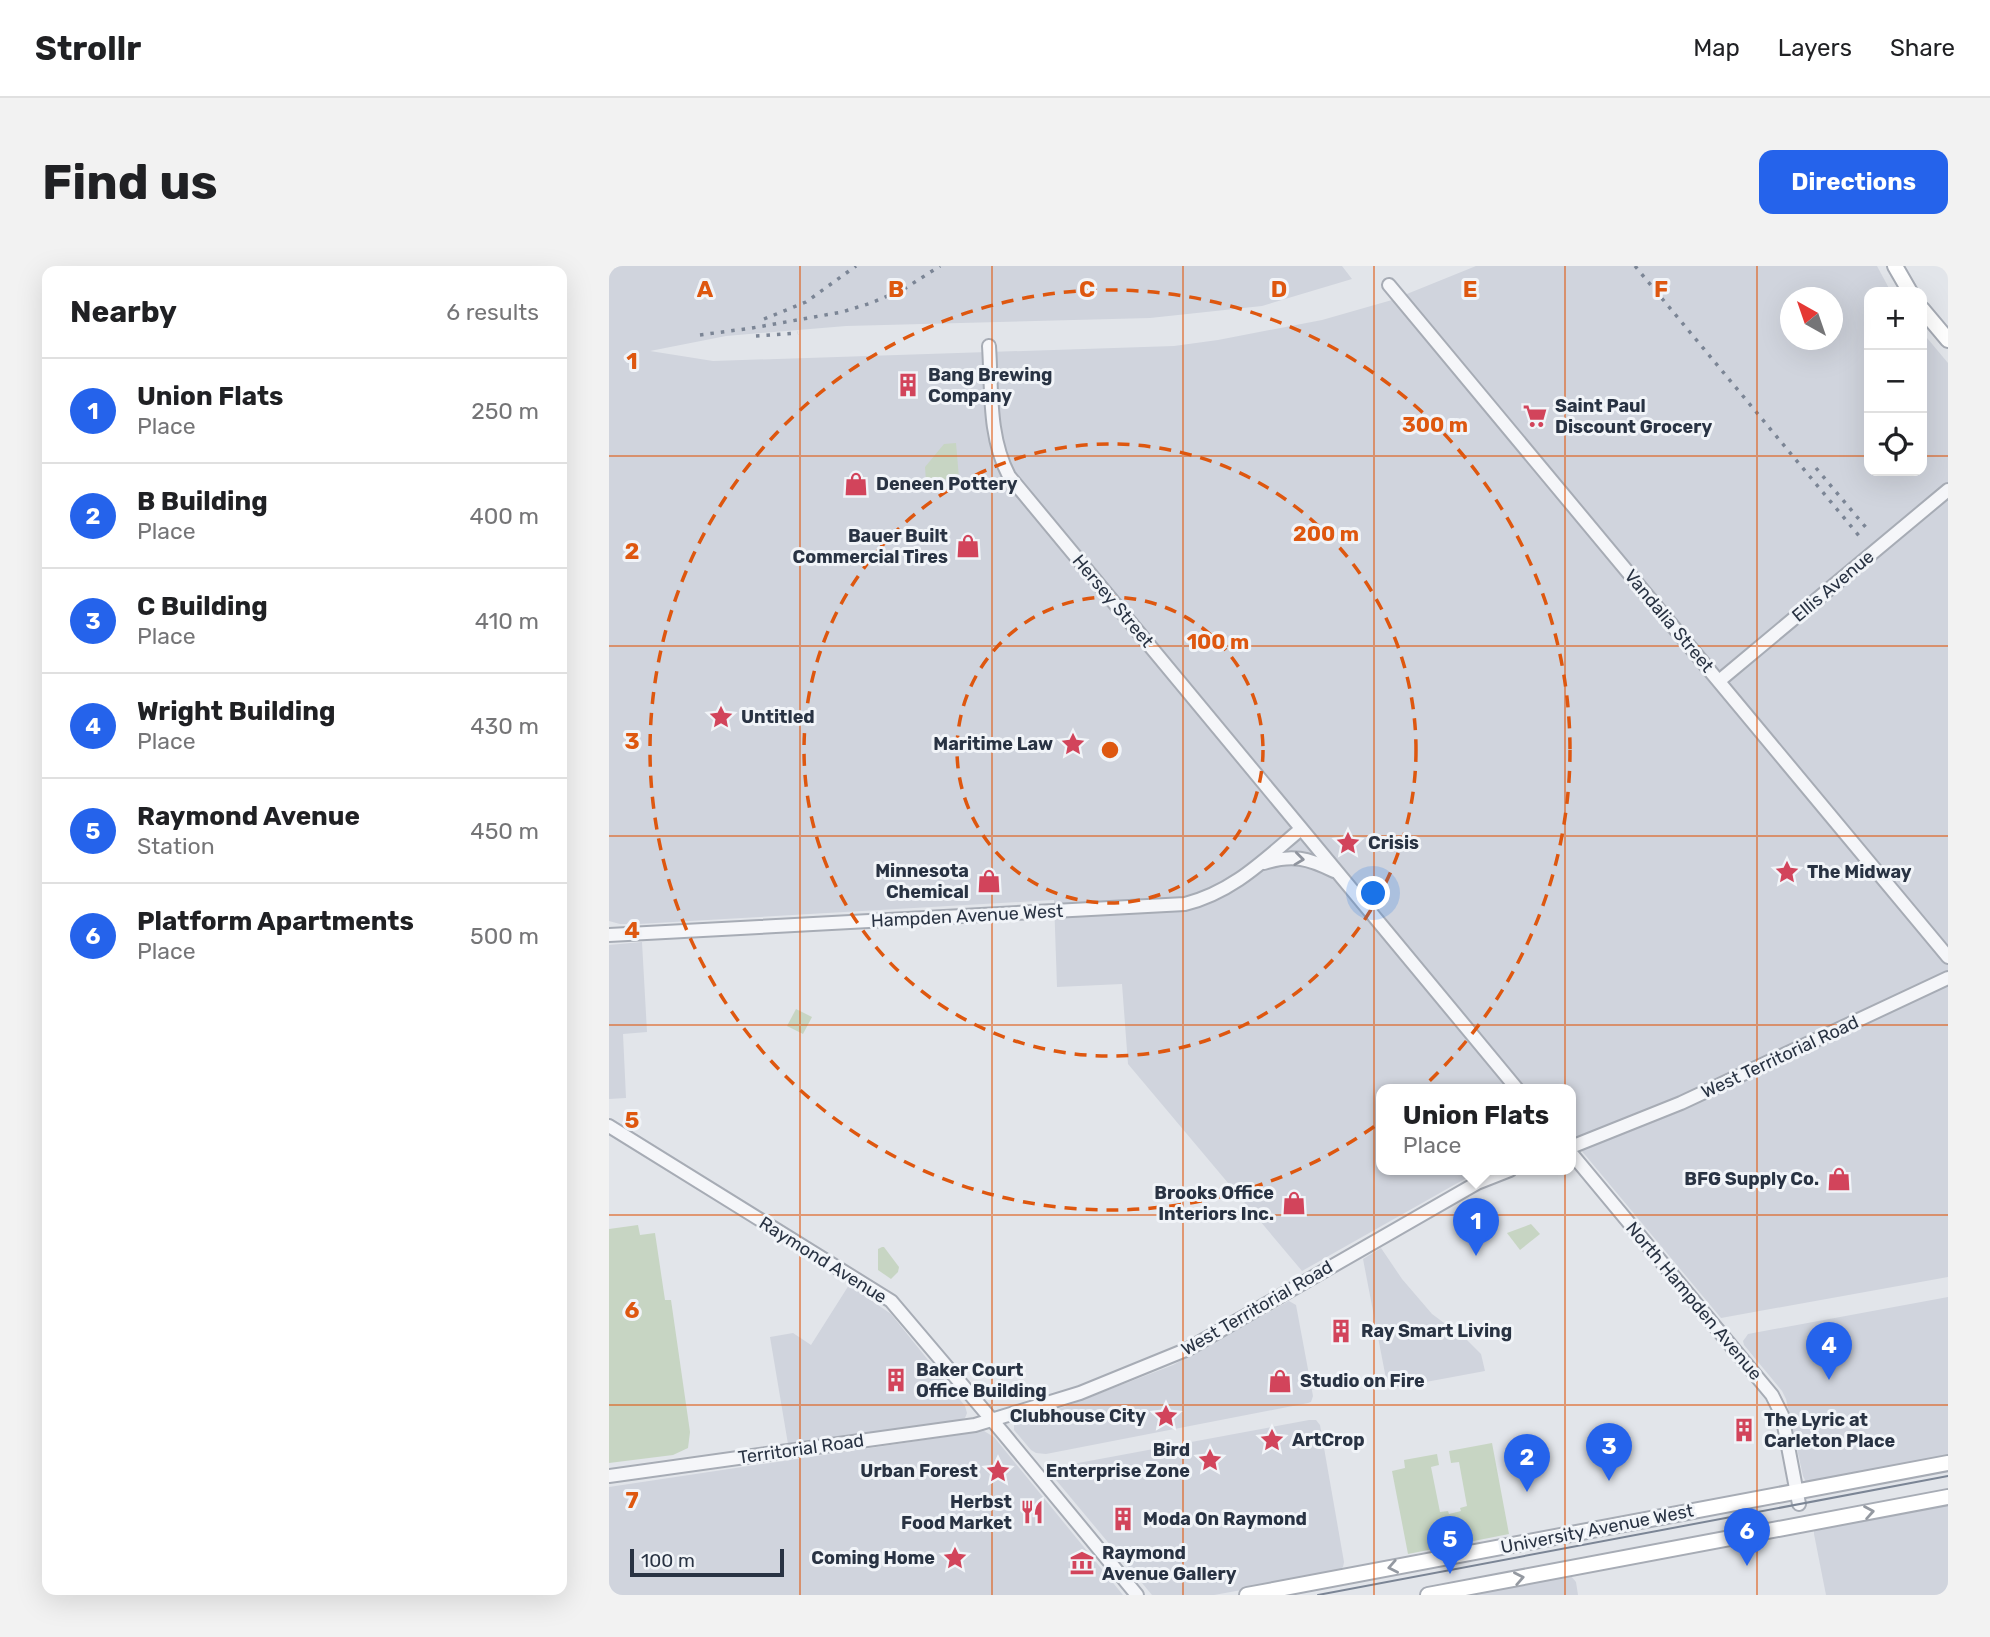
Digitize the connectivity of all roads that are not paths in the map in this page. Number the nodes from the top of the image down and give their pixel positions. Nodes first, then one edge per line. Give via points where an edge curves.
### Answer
1 (1895, 266) edge
2 (1389, 285) dead end
3 (1907, 287) edge
4 (1927, 315) edge
5 (1948, 340) edge
6 (989, 345) dead end
7 (1948, 490) edge
8 (1719, 681) junction
9 (1301, 829) junction
10 (1257, 865) junction
11 (1340, 874) junction
12 (609, 928) edge
13 (609, 935) edge
14 (623, 935) junction
15 (1948, 957) edge
16 (1948, 978) edge
17 (1513, 1084) edge
18 (609, 1126) edge
19 (1576, 1145) edge
20 (1576, 1160) edge
21 (1497, 1175) edge
22 (992, 1420) junction
23 (1948, 1463) edge
24 (609, 1476) edge
25 (1948, 1497) edge
26 (1798, 1498) junction
27 (1137, 1595) edge
28 (1247, 1595) edge
29 (1427, 1595) edge

1 - 3 main road
2 - 8 street, Vandalia Street
4 - 5 main road
6 - 9 street, Hersey Street via 993,426 1009,476
7 - 8 street, Ellis Avenue
8 - 15 street, Vandalia Street
9 - 10 street, Hampden Avenue West
9 - 11 street
10 -> 11 street via 1280,858 1304,859
10 - 14 street, Hampden Avenue West via 1224,889 1185,904
11 - 17 street
12 - 14 street
13 - 14 street, Hampden Avenue West
16 - 19 street, West Territorial Road via 1681,1103
18 - 22 street, Raymond Avenue via 891,1301
20 - 26 street, North Hampden Avenue via 1772,1395 1782,1415
21 - 22 street, West Territorial Road via 1177,1354
22 - 24 street, Territorial Road
22 - 27 street, Raymond Avenue
23 - 26 main road, University Avenue West
29 -> 25 main road, University Avenue West
26 -> 28 main road, University Avenue West

